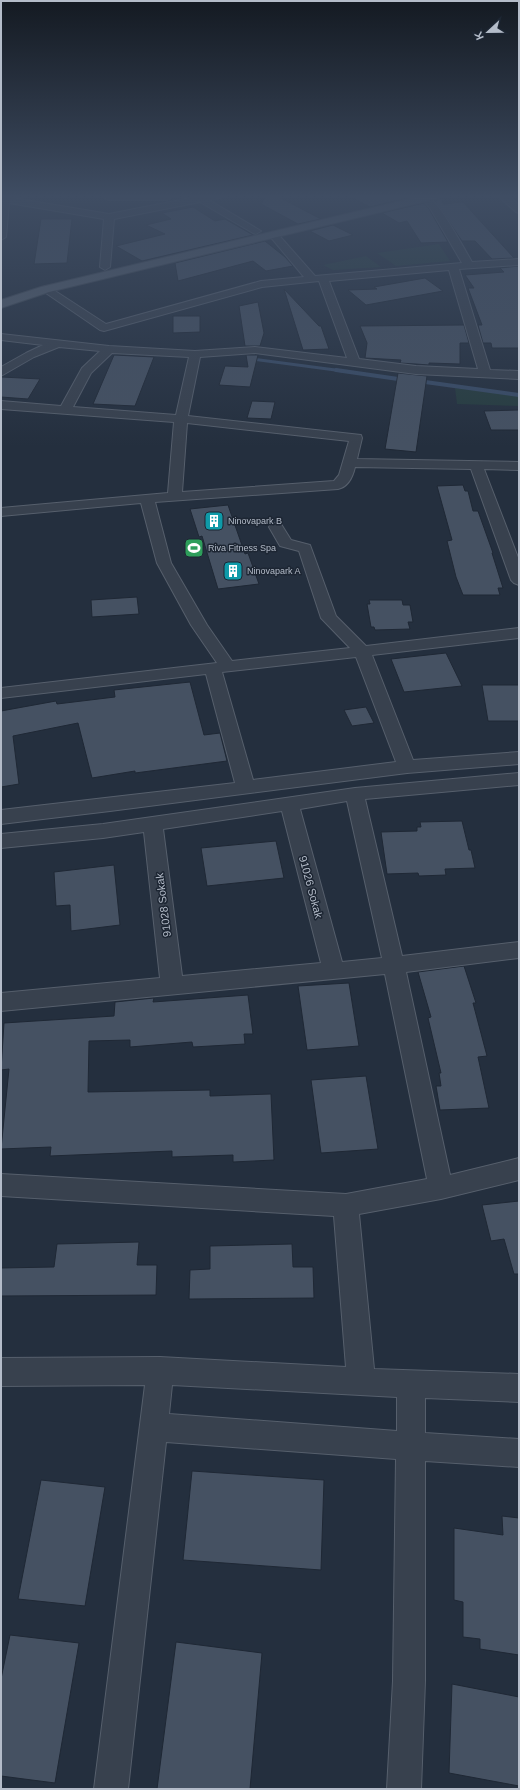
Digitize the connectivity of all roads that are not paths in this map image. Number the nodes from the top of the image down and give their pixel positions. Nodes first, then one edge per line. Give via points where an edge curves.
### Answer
1 (318, 278) edge
2 (61, 279) edge
3 (89, 279) edge
4 (313, 279) edge
5 (457, 279) edge
6 (45, 289) junction
7 (1, 294) edge
8 (1, 304) edge
9 (104, 328) junction
10 (1, 336) edge
11 (60, 342) junction
12 (109, 348) junction
13 (195, 354) junction
14 (354, 362) junction
15 (1, 372) edge
16 (485, 373) junction
17 (517, 375) edge
18 (1, 405) edge
19 (65, 410) junction
20 (181, 419) junction
21 (349, 462) junction
22 (519, 466) edge
23 (478, 472) junction
24 (346, 476) junction
25 (362, 477) dead end
26 (409, 477) dead end
27 (519, 479) edge
28 (175, 497) junction
29 (147, 498) junction
30 (1, 512) edge
31 (276, 527) dead end
32 (519, 580) edge
33 (519, 633) edge
34 (362, 651) junction
35 (220, 667) junction
36 (1, 693) edge
37 (519, 758) edge
38 (407, 766) junction
39 (519, 779) edge
40 (246, 788) junction
41 (355, 794) junction
42 (289, 804) junction
43 (1, 817) edge
44 (153, 824) junction
45 (1, 841) edge
46 (519, 950) edge
47 (394, 965) junction
48 (334, 970) junction
49 (172, 986) junction
50 (1, 1002) edge
51 (519, 1169) edge
52 (1, 1185) edge
53 (441, 1188) junction
54 (346, 1206) junction
55 (160, 1371) junction
56 (1, 1372) edge
57 (361, 1382) junction
58 (411, 1384) junction
59 (519, 1388) edge
60 (153, 1427) junction
61 (411, 1446) junction
62 (519, 1453) edge
63 (111, 1789) edge
64 (404, 1789) edge

1 - 14 street
2 - 7 main road
3 - 6 main road
4 - 9 street via 261,284
5 - 16 street
6 - 8 main road
6 - 9 street
9 - 11 street
10 - 11 street
11 - 12 street
11 - 15 street via 30,355
12 - 13 street
12 - 19 street via 86,371
13 - 14 street via 255,350
13 - 20 street
14 - 16 street via 416,370
16 - 17 street
18 - 19 street
19 - 20 street
20 - 21 street via 356,438
20 - 28 street
21 - 23 street
21 - 24 street
22 - 23 street
23 - 26 street
23 - 27 street
23 - 32 street
24 - 25 street
24 - 28 street via 338,484
28 - 29 street
29 - 30 street
29 - 35 street via 164,563
31 - 34 street via 285,544 305,548 329,618
33 - 34 street
34 - 35 street
34 - 38 street
35 - 36 street
35 - 40 street
37 - 38 street
38 - 40 street
39 - 41 street
40 - 43 street
41 - 42 street
41 - 47 street
42 - 44 street
42 - 48 street, 91026 Sokak
44 - 45 street
44 - 49 street, 91028 Sokak
46 - 47 street
47 - 48 street
47 - 53 street
48 - 49 street
49 - 50 street
51 - 53 street
52 - 54 street
53 - 54 street
54 - 57 street
55 - 56 street
55 - 57 street
55 - 60 street
57 - 58 street
58 - 59 street
58 - 61 street
60 - 61 street
60 - 63 street
61 - 62 street
61 - 64 street via 409,1681

